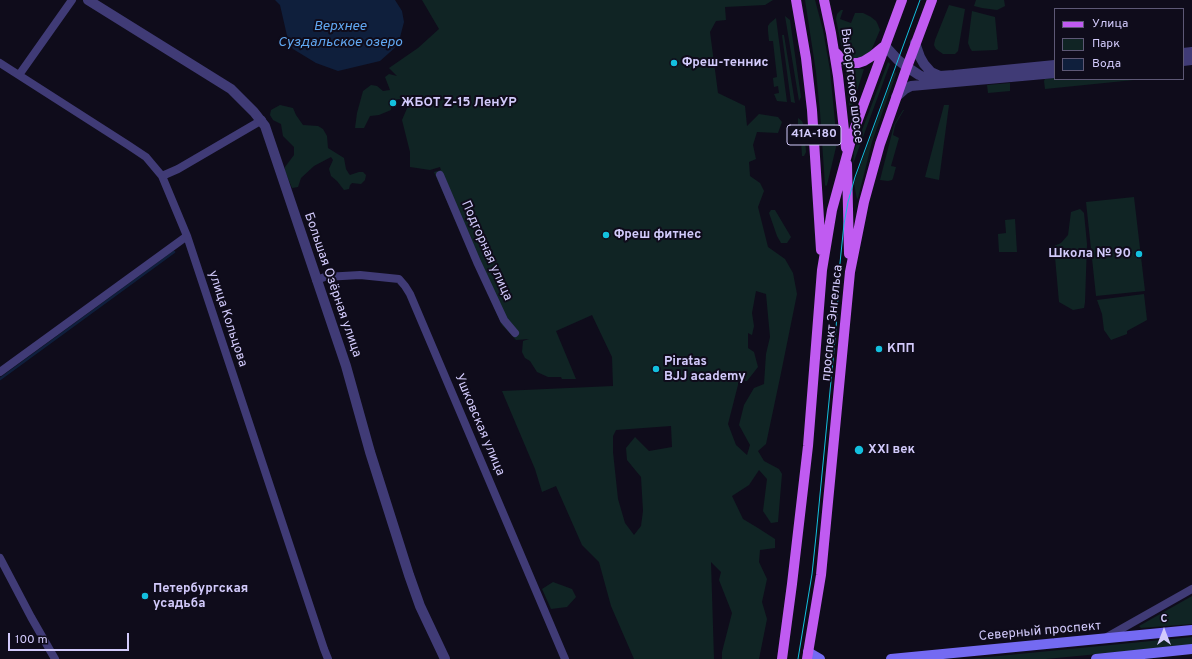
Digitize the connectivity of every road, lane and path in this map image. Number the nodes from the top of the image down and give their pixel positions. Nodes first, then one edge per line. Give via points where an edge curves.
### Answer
1 (72, 0) edge
2 (88, 0) edge
3 (796, 0) edge
4 (824, 0) edge
5 (902, 0) edge
6 (932, 0) edge
7 (915, 43) junction
8 (885, 46) junction
9 (835, 52) junction
10 (0, 63) edge
11 (1054, 66) edge
12 (906, 67) junction
13 (1054, 73) edge
14 (19, 75) junction
15 (939, 84) junction
16 (896, 96) junction
17 (262, 120) junction
18 (846, 155) junction
19 (440, 175) dead end
20 (162, 176) junction
21 (187, 236) junction
22 (822, 270) junction
23 (850, 272) junction
24 (316, 280) junction
25 (515, 333) dead end
26 (0, 372) edge
27 (0, 558) edge
28 (1192, 589) edge
29 (1192, 630) edge
30 (1104, 639) junction
31 (1192, 649) edge
32 (807, 655) edge
33 (785, 657) edge
34 (55, 659) edge
35 (328, 659) edge
36 (445, 659) edge
37 (565, 659) edge
38 (820, 659) edge
39 (891, 659) edge
40 (1096, 659) edge

1 - 14 street
2 - 17 street, Большая Озёрная улица via 231,89
3 - 22 main road, 41А-180 via 812,110
4 - 9 main road, Выборгское шоссе / 41А-180
5 - 8 main road, проспект Энгельса
6 - 7 main road, проспект Энгельса
7 - 11 street via 924,64 940,76
7 - 12 main road, проспект Энгельса
8 - 9 main road via 858,63 844,61
8 - 12 street
8 - 18 main road, проспект Энгельса
9 - 18 main road, Выборгское шоссе / 41А-180
10 - 14 street, улица Кольцова
12 - 15 street
12 - 16 main road, проспект Энгельса
13 - 15 street
14 - 20 street, улица Кольцова via 146,157
15 - 16 street via 911,86
16 - 23 main road, проспект Энгельса via 869,181
17 - 20 street
17 - 24 street, Большая Озёрная улица
18 - 22 main road, проспект Энгельса via 832,210
18 - 23 main road, Выборгское шоссе / 41А-180
19 - 25 street, Подгорная улица via 504,320
20 - 21 street, улица Кольцова
21 - 26 street
21 - 35 street, улица Кольцова
22 - 33 main road, проспект Энгельса via 808,446
23 - 32 main road, проспект Энгельса via 821,575
24 - 36 street, Большая Озёрная улица via 346,366 370,452 416,594
24 - 37 street, Ушковская улица via 360,275 399,279 405,286
27 - 34 street
28 - 30 street
29 - 30 main road, Северный проспект
30 - 39 main road, Северный проспект
31 - 40 main road
32 - 38 main road

